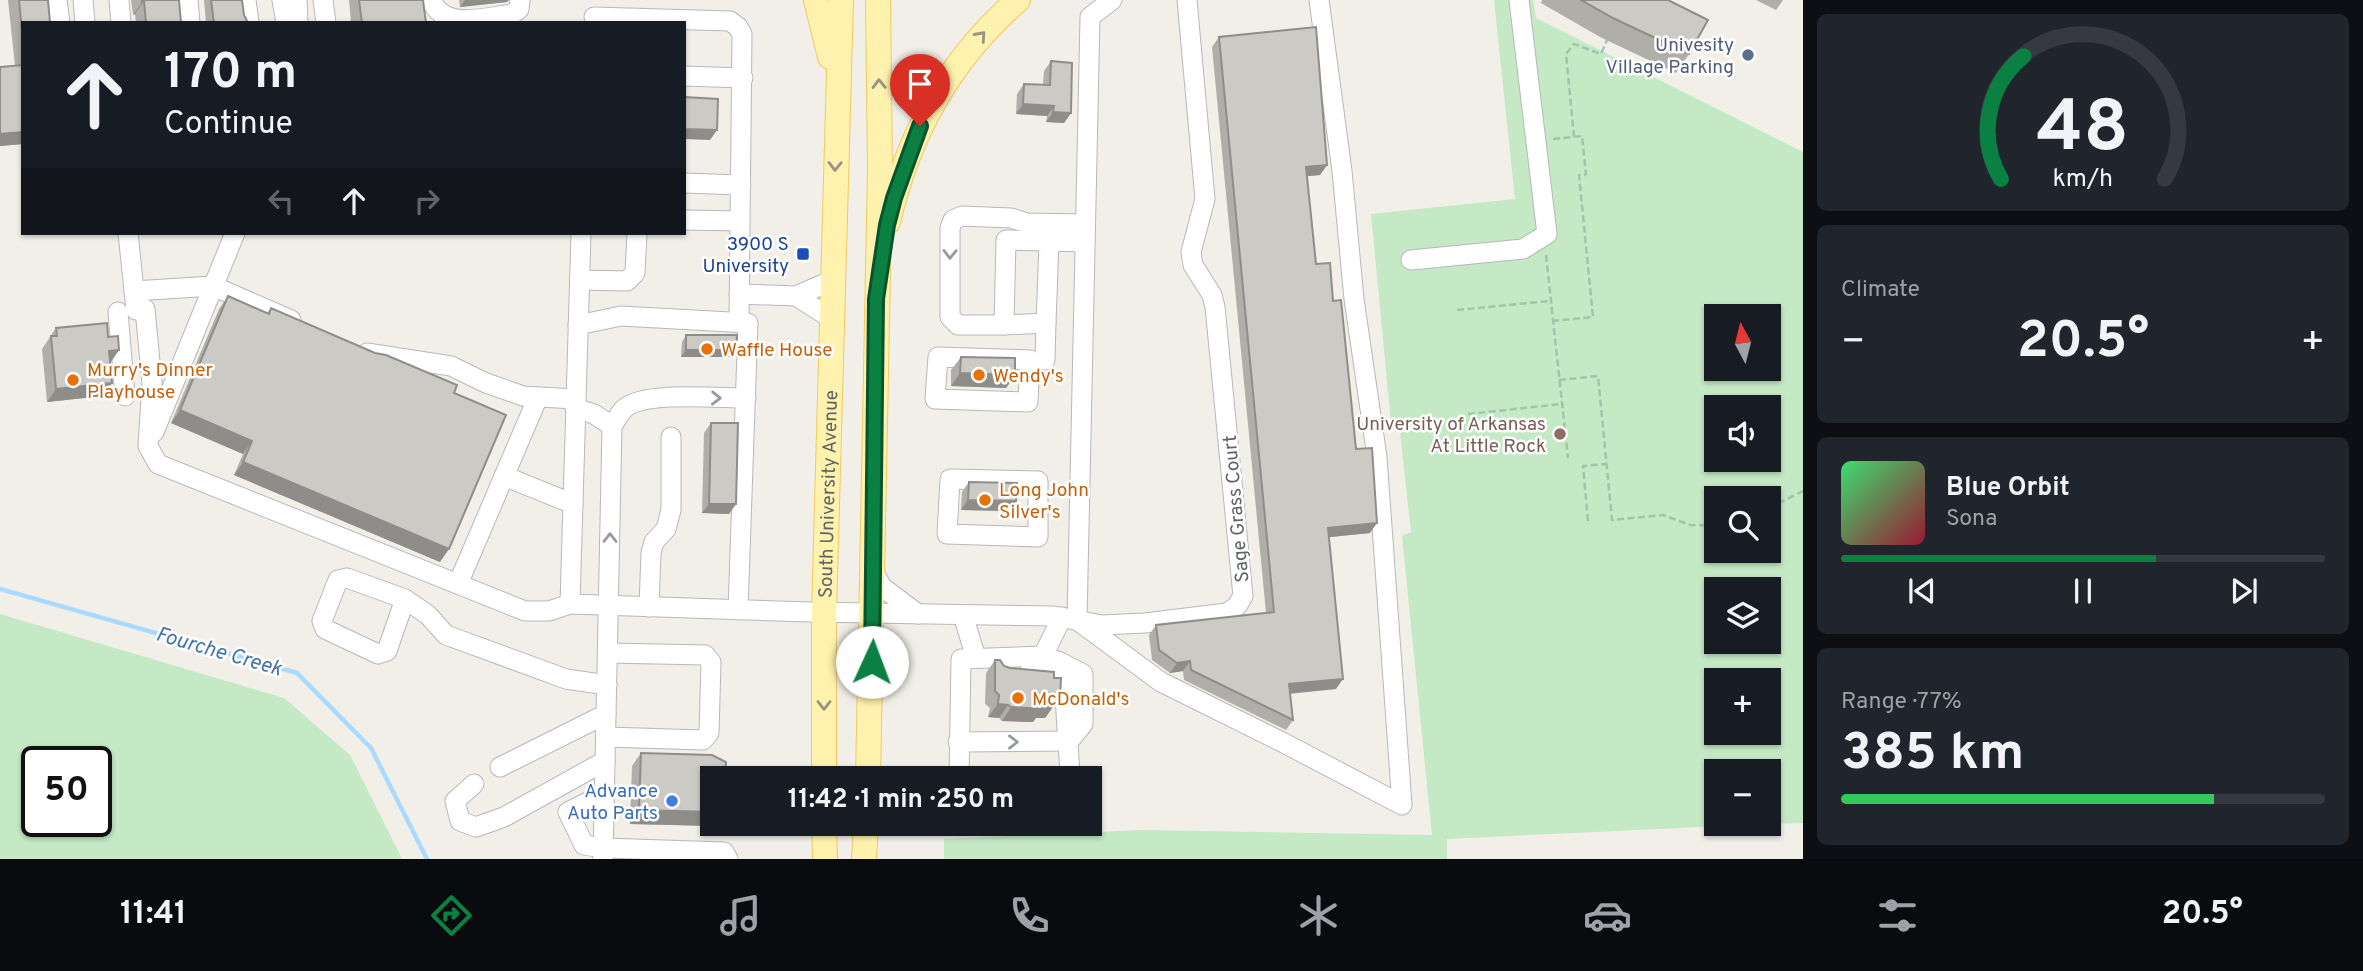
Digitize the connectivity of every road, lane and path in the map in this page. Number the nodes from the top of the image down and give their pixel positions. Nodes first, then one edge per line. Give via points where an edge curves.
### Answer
1 (57, 0) edge
2 (83, 0) edge
3 (119, 0) edge
4 (188, 0) edge
5 (196, 0) edge
6 (238, 0) edge
7 (246, 0) edge
8 (282, 0) edge
9 (298, 0) edge
10 (323, 0) edge
11 (431, 0) edge
12 (816, 0) edge
13 (841, 0) edge
14 (878, 0) edge
15 (1018, 0) edge
16 (1112, 0) edge
17 (1187, 0) edge
18 (1319, 0) edge
19 (1519, 0) edge
20 (513, 12) edge
21 (594, 13) edge
22 (60, 21) edge
23 (85, 21) edge
24 (121, 21) edge
25 (190, 21) edge
26 (197, 21) edge
27 (240, 21) edge
28 (249, 21) edge
29 (286, 21) edge
30 (298, 21) edge
31 (326, 21) edge
32 (1611, 31) edge
33 (686, 76) edge
34 (743, 78) junction
35 (836, 116) junction
36 (1574, 137) junction
37 (1536, 141) junction
38 (686, 183) edge
39 (741, 185) junction
40 (686, 220) edge
41 (740, 220) junction
42 (1085, 226) junction
43 (128, 235) edge
44 (222, 235) edge
45 (234, 235) edge
46 (581, 235) edge
47 (637, 235) edge
48 (1049, 241) junction
49 (1546, 251) dead end
50 (224, 259) junction
51 (1410, 260) dead end
52 (580, 279) junction
53 (833, 281) junction
54 (213, 286) junction
55 (134, 291) junction
56 (739, 294) junction
57 (796, 296) junction
58 (876, 299) junction
59 (1549, 301) junction
60 (1457, 310) dead end
61 (118, 312) dead end
62 (832, 319) junction
63 (1552, 321) junction
64 (738, 323) junction
65 (1046, 323) junction
66 (578, 325) junction
67 (1004, 325) junction
68 (303, 326) edge
69 (352, 346) edge
70 (1045, 360) dead end
71 (1559, 380) junction
72 (125, 396) dead end
73 (538, 397) junction
74 (746, 398) junction
75 (1028, 402) joint
76 (575, 403) junction
77 (1561, 404) junction
78 (1468, 414) dead end
79 (616, 421) junction
80 (671, 438) dead end
81 (148, 446) junction
82 (1567, 458) dead end
83 (1606, 464) junction
84 (504, 476) junction
85 (1803, 491) edge
86 (1781, 502) edge
87 (573, 504) junction
88 (1588, 521) dead end
89 (1704, 525) edge
90 (947, 534) joint
91 (873, 571) junction
92 (458, 584) junction
93 (405, 599) junction
94 (570, 604) junction
95 (610, 606) junction
96 (649, 607) junction
97 (738, 610) junction
98 (824, 612) junction
99 (873, 614) junction
100 (918, 614) junction
101 (963, 615) junction
102 (1069, 619) junction
103 (608, 653) junction
104 (1043, 656) junction
105 (968, 664) junction
106 (607, 685) junction
107 (606, 714) junction
108 (606, 737) junction
109 (1069, 741) junction
110 (958, 742) junction
111 (605, 761) junction
112 (824, 766) edge
113 (868, 766) edge
114 (959, 766) edge
115 (1070, 766) edge
116 (500, 767) dead end
117 (474, 784) dead end
118 (604, 794) junction
119 (824, 836) edge
120 (865, 836) edge
121 (603, 854) edge
122 (728, 859) edge
123 (825, 859) edge
124 (864, 859) edge

1 - 22 street
2 - 23 street
3 - 24 street
4 - 25 street
5 - 26 street
6 - 27 street
7 - 28 street
8 - 29 street
9 - 30 street
10 - 31 street
11 - 20 street via 436,10 453,20
12 - 35 main road via 828,48
13 - 35 main road, South University Avenue
58 -> 14 main road
58 -> 15 main road via 887,225 920,126 948,76 981,35
16 - 42 street via 1090,17
17 - 102 street, Sage Grass Court via 1205,199 1191,252 1193,265 1216,307 1243,596 1227,613 1102,625
18 - 102 street via 1377,457 1402,805 1160,682
19 - 37 street
21 - 34 street via 730,21 742,34
32 - 36 path via 1601,54 1574,44 1566,54
33 - 34 street
34 - 39 street
35 -> 53 main road, South University Avenue
36 - 37 path
36 - 63 path via 1582,136 1586,176 1579,175 1593,317
37 - 51 street via 1547,234 1523,249
38 - 39 street
39 - 41 street
40 - 41 street
41 - 56 street
42 - 48 street
42 -> 67 street via 1011,218 962,216 953,220 950,317 958,325
42 - 102 street
43 - 55 street
44 - 50 street
45 - 50 street
46 - 52 street
47 - 52 street via 635,273 626,282
48 - 65 street
48 - 67 street via 1006,240
49 - 59 path
50 - 54 street
52 - 66 street
53 - 57 street
53 - 62 main road, South University Avenue
54 - 55 street
54 - 68 street
54 - 81 street
55 - 81 street via 136,310 145,309 152,383
56 - 57 street
56 - 64 street
57 - 62 street
58 - 91 main road
59 - 60 path
59 - 63 path
61 - 72 street
62 - 98 main road, South University Avenue
63 - 71 path
64 - 66 street via 621,316
64 - 74 street via 748,323
65 - 67 street
65 - 70 street
66 - 76 street
69 - 73 street via 370,355 451,366 486,383
71 - 77 path
71 - 83 path via 1598,376
73 - 76 street
73 - 84 street
79 -> 74 street via 624,408 641,400
74 - 97 street
75 - 75 street via 1030,360 938,357 935,399
76 - 79 street
76 - 87 street
77 - 78 path
77 - 82 path
95 -> 79 street
80 - 96 street via 670,510 666,528 651,553
81 - 92 street, Sage Grass Court via 158,464
83 - 88 path via 1583,466
83 - 89 path via 1612,520 1663,516
84 - 87 street
84 - 92 street
85 - 86 path
87 - 94 street
90 - 90 street via 1038,537 1038,481 950,479
91 - 99 main road
91 - 100 street via 882,587
92 - 94 street, Sage Grass Court via 526,611 549,611
93 - 93 street via 347,578 338,580 322,621 325,629 377,654 387,651
93 - 106 street via 446,635 566,679
94 - 95 street, Sage Grass Court
95 - 96 street, Sage Grass Court
95 - 103 street
96 - 97 street, Sage Grass Court
97 - 98 street, Sage Grass Court
98 - 99 street, Sage Grass Court
98 -> 112 main road, South University Avenue
99 - 100 street, Sage Grass Court
99 - 113 main road
100 - 101 street, Sage Grass Court
101 - 102 street, Sage Grass Court
101 - 105 street
102 - 104 street
103 - 106 street
103 - 108 street via 705,655 711,662 709,733 703,740
104 - 105 street
104 - 109 street via 1083,674 1083,724
105 - 109 street via 1060,677 1065,683
105 - 110 street
106 - 107 street
107 - 108 street
107 - 116 street
108 - 111 street
110 -> 109 street
109 - 115 street
110 - 114 street
111 - 117 street via 504,817 476,827 460,821 455,802
111 - 118 street
118 - 121 street
118 - 121 street via 568,812 584,845
119 - 123 main road
120 - 124 main road
121 - 122 street via 724,852

